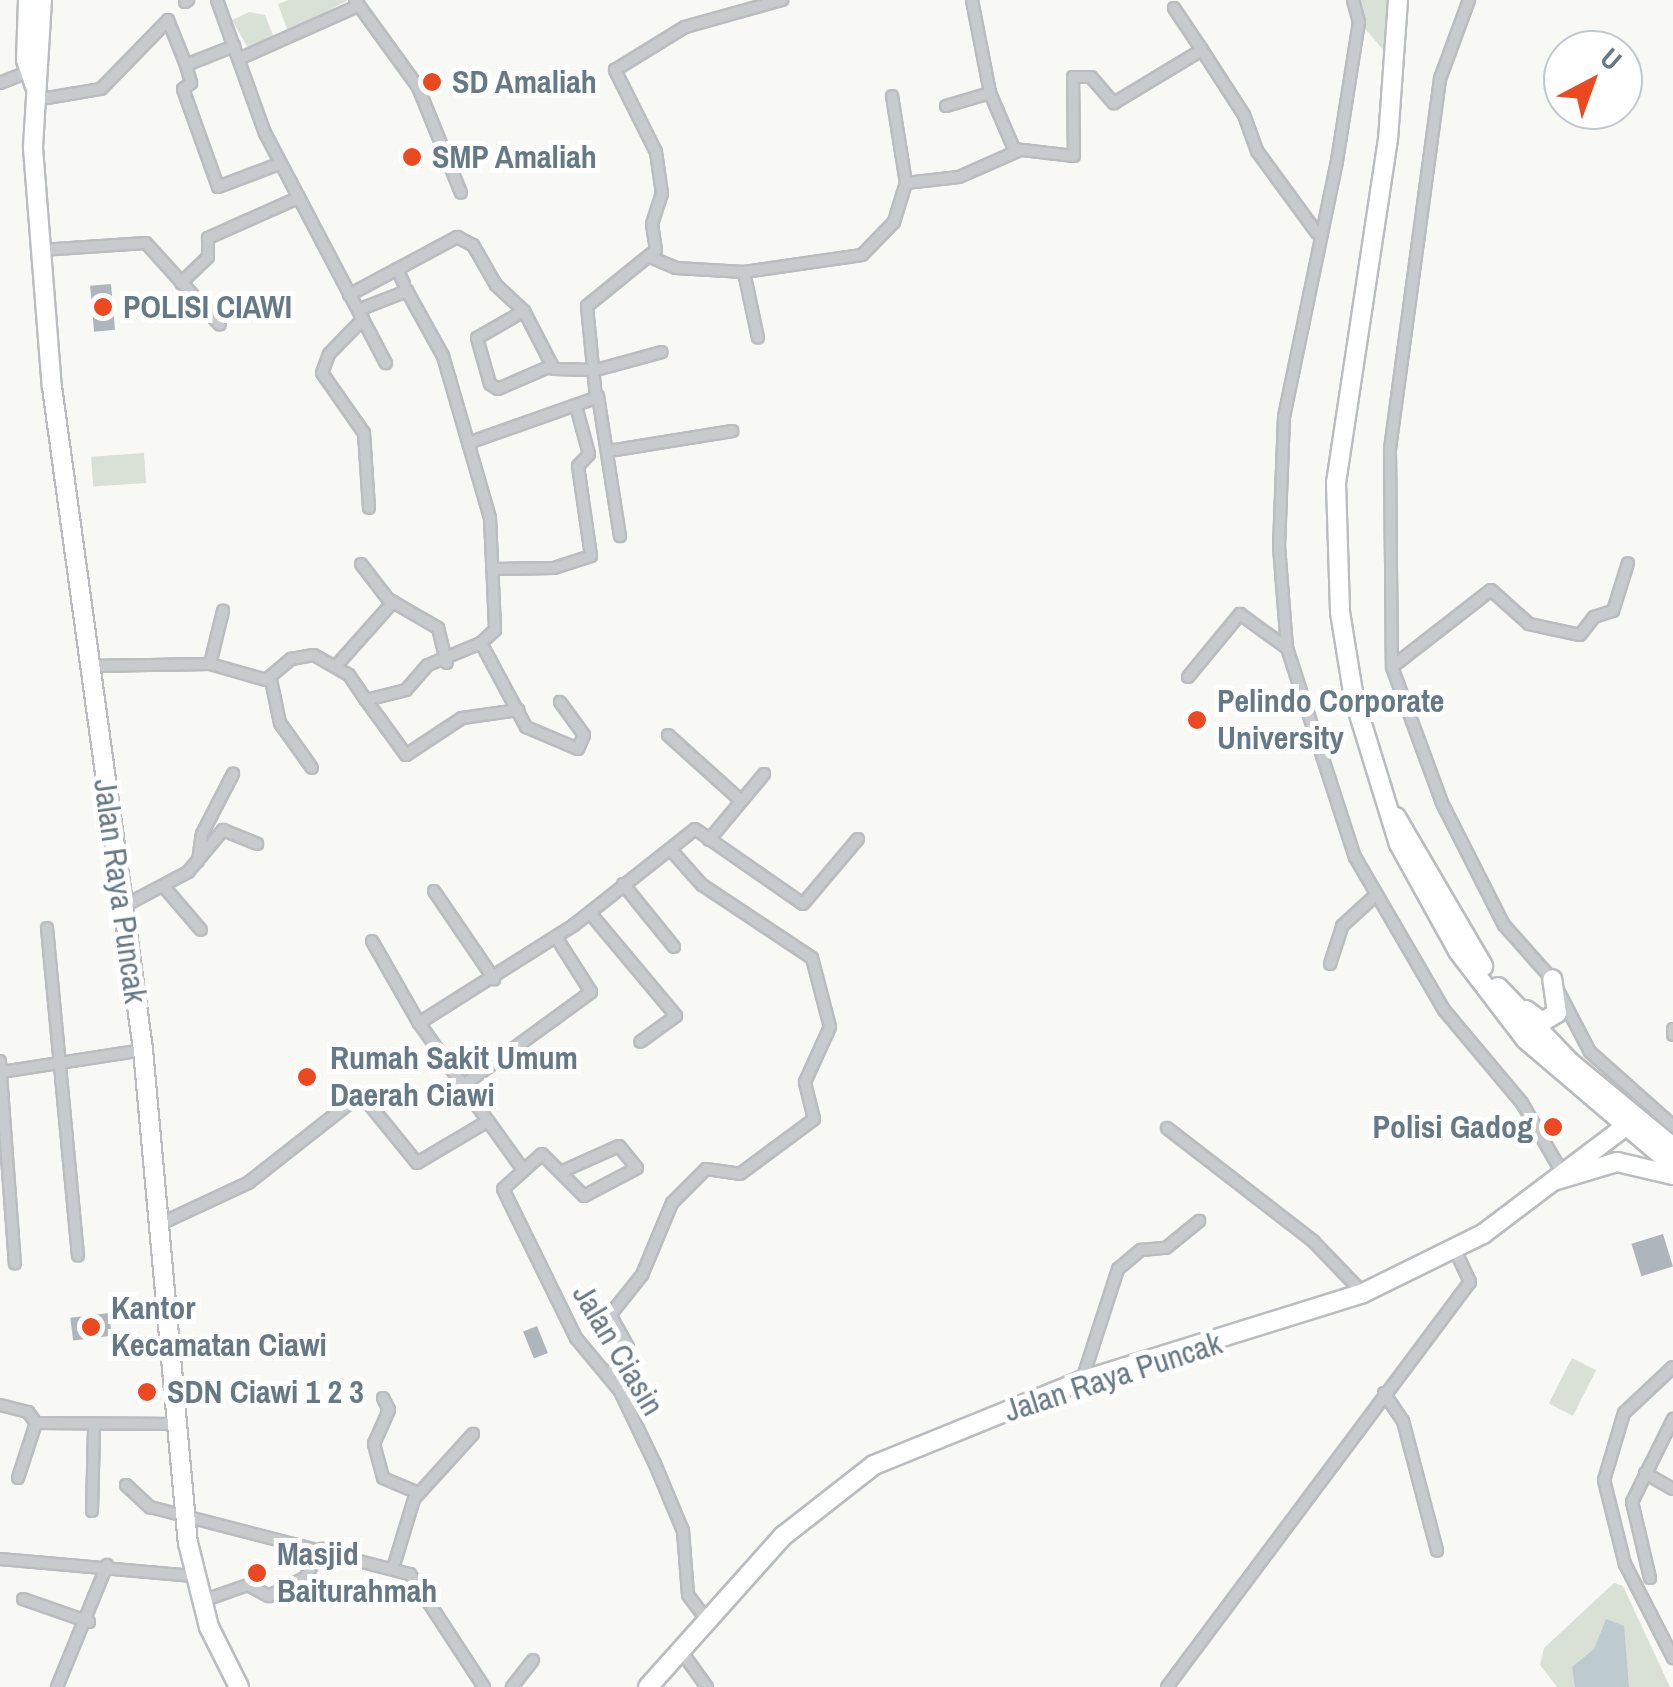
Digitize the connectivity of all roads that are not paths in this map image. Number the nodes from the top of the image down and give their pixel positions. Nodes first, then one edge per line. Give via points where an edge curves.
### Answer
1 (28, 0) edge
2 (42, 0) edge
3 (217, 0) edge
4 (782, 0) edge
5 (972, 0) edge
6 (1353, 0) edge
7 (1398, 0) edge
8 (1469, 0) edge
9 (356, 3) edge
10 (1174, 8) dead end
11 (234, 46) junction
12 (1202, 50) junction
13 (241, 58) junction
14 (186, 65) junction
15 (0, 83) edge
16 (33, 86) junction
17 (990, 94) junction
18 (892, 96) dead end
19 (946, 106) dead end
20 (1018, 151) junction
21 (279, 164) junction
22 (906, 183) junction
23 (461, 193) dead end
24 (298, 198) junction
25 (1317, 234) junction
26 (40, 250) junction
27 (650, 257) junction
28 (397, 269) junction
29 (744, 272) junction
30 (181, 282) junction
31 (404, 284) dead end
32 (349, 295) junction
33 (524, 312) junction
34 (361, 315) junction
35 (220, 325) dead end
36 (758, 338) dead end
37 (662, 352) dead end
38 (386, 363) dead end
39 (551, 366) junction
40 (596, 370) junction
41 (598, 396) junction
42 (576, 406) junction
43 (732, 432) dead end
44 (468, 443) junction
45 (610, 451) junction
46 (369, 508) dead end
47 (620, 536) dead end
48 (1628, 562) dead end
49 (362, 564) dead end
50 (492, 569) junction
51 (393, 602) junction
52 (223, 611) dead end
53 (481, 643) junction
54 (1287, 648) junction
55 (446, 663) junction
56 (210, 664) junction
57 (87, 666) junction
58 (336, 666) junction
59 (1392, 667) junction
60 (1188, 677) dead end
61 (271, 680) junction
62 (366, 700) junction
63 (560, 702) dead end
64 (518, 710) junction
65 (668, 735) dead end
66 (312, 768) dead end
67 (233, 774) dead end
68 (764, 774) dead end
69 (739, 799) junction
70 (1395, 816) junction
71 (709, 840) junction
72 (858, 840) dead end
73 (257, 844) dead end
74 (670, 849) junction
75 (198, 864) junction
76 (624, 884) junction
77 (166, 888) junction
78 (434, 891) dead end
79 (1376, 895) junction
80 (122, 907) junction
81 (590, 914) junction
82 (47, 928) dead end
83 (201, 930) dead end
84 (556, 937) junction
85 (372, 942) dead end
86 (674, 947) dead end
87 (1330, 964) dead end
88 (1552, 978) junction
89 (494, 979) junction
90 (1506, 996) junction
91 (419, 1023) junction
92 (640, 1042) dead end
93 (144, 1050) junction
94 (0, 1061) edge
95 (66, 1067) junction
96 (1, 1072) edge
97 (465, 1084) junction
98 (1592, 1102) junction
99 (488, 1121) junction
100 (1629, 1124) junction
101 (1673, 1126) edge
102 (1168, 1128) dead end
103 (1598, 1146) junction
104 (1673, 1147) edge
105 (1673, 1164) edge
106 (521, 1168) junction
107 (563, 1172) junction
108 (1673, 1175) edge
109 (1559, 1176) junction
110 (1199, 1222) dead end
111 (160, 1224) junction
112 (1454, 1247) junction
113 (78, 1256) dead end
114 (15, 1263) dead end
115 (1363, 1293) junction
116 (1673, 1368) edge
117 (608, 1376) junction
118 (1082, 1381) junction
119 (1384, 1393) junction
120 (382, 1398) dead end
121 (0, 1405) edge
122 (1673, 1418) edge
123 (36, 1422) junction
124 (178, 1424) junction
125 (94, 1429) junction
126 (472, 1434) dead end
127 (1645, 1473) junction
128 (18, 1478) dead end
129 (126, 1485) dead end
130 (1673, 1489) edge
131 (418, 1493) junction
132 (92, 1510) dead end
133 (185, 1518) junction
134 (322, 1548) junction
135 (1438, 1552) dead end
136 (0, 1559) edge
137 (107, 1565) junction
138 (394, 1566) junction
139 (194, 1576) junction
140 (1650, 1578) dead end
141 (23, 1599) dead end
142 (200, 1602) junction
143 (89, 1622) junction
144 (709, 1623) junction
145 (681, 1651) junction
146 (1673, 1658) edge
147 (533, 1660) dead end
148 (654, 1681) edge
149 (57, 1687) edge
150 (240, 1687) edge
151 (484, 1687) edge
152 (512, 1687) edge
153 (707, 1687) edge
154 (1167, 1687) edge

1 - 16 highway
2 - 16 highway via 43,60
3 - 11 street
4 - 27 street via 685,28 614,70 643,117 660,172
5 - 17 street
6 - 25 street via 1359,22
7 - 70 highway via 1388,139 1338,454 1335,533 1354,698
8 - 59 street via 1440,79 1391,439
9 - 13 street
9 - 23 street via 418,87
10 - 12 street
11 - 13 street
11 - 14 street
12 - 20 street via 1114,103 1092,77 1074,77 1074,156
12 - 25 street via 1244,115 1256,151
13 - 21 street
14 - 16 street via 168,20 102,88
14 - 21 street via 191,83 183,89 218,187
15 - 16 street
16 - 26 highway, Jalan Raya Puncak
17 - 19 street
17 - 20 street
18 - 22 street
20 - 22 street via 959,177
21 - 24 street
22 - 29 street via 894,222 862,255
24 - 30 street via 208,238 208,257
24 - 32 street
25 - 54 street via 1284,418 1279,546
26 - 30 street via 134,239
26 - 57 highway, Jalan Raya Puncak
27 - 29 street via 676,268
27 - 40 street via 590,300 584,333
28 - 31 street
28 - 32 street
28 - 33 street via 463,238
29 - 36 street
30 - 35 street
32 - 34 street
33 - 39 street
33 - 39 street via 477,338 490,384 498,390
34 - 38 street
34 - 44 street via 407,290 443,356
34 - 46 street via 328,354 322,373 364,434
37 - 40 street
39 - 40 street
40 - 41 street
41 - 42 street
41 - 45 street
42 - 44 street
42 - 50 street via 589,454 578,466 591,556 554,568
43 - 45 street
44 - 50 street via 488,501
45 - 47 street
48 - 59 street via 1613,610 1594,617 1580,635 1530,624 1491,590
49 - 51 street
50 - 53 street via 494,630
51 - 55 street via 438,628
51 - 58 street
52 - 56 street
53 - 55 street
53 - 64 street
54 - 60 street via 1240,614
54 - 79 street via 1355,857
55 - 62 street via 427,666 406,690
56 - 57 street
56 - 61 street
57 - 80 highway, Jalan Raya Puncak
58 - 61 street via 301,655
58 - 62 street
59 - 88 street via 1469,858 1509,932
61 - 66 street via 280,723
62 - 64 street via 406,755 462,718
63 - 64 street via 584,735 578,749 529,730
65 - 69 street
67 - 75 street via 202,834
68 - 69 street
69 - 71 street
70 - 90 highway
70 - 98 highway via 1406,860 1458,951 1526,1040
71 - 72 street via 803,904
71 - 74 street via 697,829
73 - 75 street via 223,830
74 - 76 street
74 - 117 street via 702,885 812,958 830,1028 805,1082 814,1119 740,1174 706,1169 672,1203 642,1275 610,1315 628,1347
75 - 77 street
76 - 81 street
76 - 86 street
77 - 80 street
77 - 83 street
78 - 89 street
79 - 87 street via 1342,926
79 - 109 street via 1444,1010 1522,1104
80 - 93 highway, Jalan Raya Puncak
81 - 84 street
81 - 92 street via 676,1016
82 - 95 street
84 - 89 street
84 - 97 street via 591,992
85 - 91 street
88 - 90 highway via 1558,1006 1548,1022
88 - 101 street via 1590,1052
89 - 91 street
90 - 100 highway
91 - 97 street
93 - 95 street
93 - 111 highway, Jalan Raya Puncak
94 - 96 street
95 - 96 street
95 - 113 street
96 - 114 street
97 - 99 street
98 - 100 highway
98 - 103 highway
99 - 106 street
99 - 111 street via 418,1163 361,1094 248,1183
100 - 103 highway, Jalan Raya Puncak
100 - 104 highway
100 - 105 highway
102 - 115 street via 1325,1252
103 - 109 highway, Jalan Raya Puncak
106 - 107 street via 546,1154
106 - 117 street, Jalan Ciasin via 503,1189 576,1338
107 - 107 street via 587,1196 637,1171 619,1146
108 - 109 highway via 1617,1162
109 - 112 highway, Jalan Raya Puncak
110 - 118 street via 1166,1248 1141,1250 1118,1269
111 - 124 highway, Jalan Raya Puncak
112 - 115 highway, Jalan Raya Puncak
112 - 119 street via 1470,1282
115 - 118 highway, Jalan Raya Puncak
116 - 146 street via 1620,1420 1604,1480 1625,1564
117 - 144 street, Jalan Ciasin via 680,1524 688,1595
118 - 144 highway, Jalan Raya Puncak via 874,1466 783,1536
119 - 135 street via 1403,1421
119 - 154 street
120 - 131 street via 389,1410 374,1444 383,1478
121 - 123 street via 28,1412
122 - 127 street
123 - 125 street
123 - 128 street
124 - 125 street
124 - 133 highway, Jalan Raya Puncak
125 - 132 street
126 - 131 street
127 - 130 street
127 - 140 street via 1631,1511
129 - 133 street via 142,1504
131 - 138 street
133 - 134 street
133 - 139 highway, Jalan Raya Puncak
134 - 138 street
134 - 142 street via 305,1578 269,1596 248,1584
136 - 137 street
137 - 139 street
137 - 143 street
138 - 151 street via 426,1589
139 - 142 highway, Jalan Raya Puncak
141 - 143 street
142 - 150 highway, Jalan Raya Puncak
143 - 149 street
144 - 145 highway, Jalan Raya Puncak
145 - 148 highway, Jalan Raya Puncak
145 - 153 street
147 - 152 street

